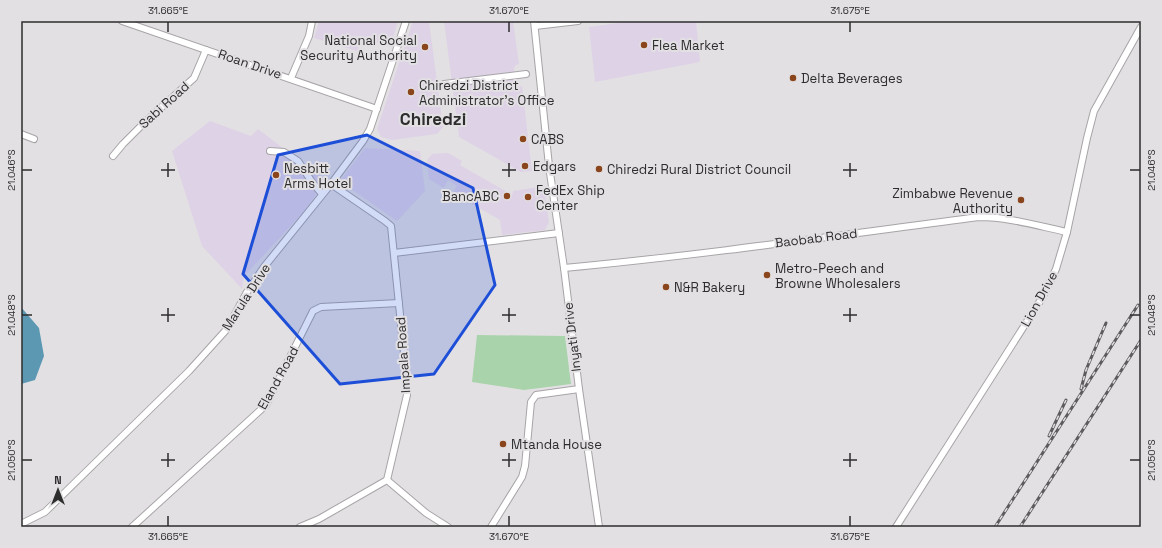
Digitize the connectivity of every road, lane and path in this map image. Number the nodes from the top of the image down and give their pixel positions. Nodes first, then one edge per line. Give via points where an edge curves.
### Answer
1 (122, 21) edge
2 (312, 21) edge
3 (406, 21) edge
4 (578, 21) edge
5 (534, 24) edge
6 (1141, 27) edge
7 (206, 50) junction
8 (526, 74) dead end
9 (291, 78) junction
10 (444, 84) dead end
11 (377, 108) junction
12 (21, 134) edge
13 (34, 139) dead end
14 (270, 151) dead end
15 (113, 156) dead end
16 (331, 184) junction
17 (322, 194) junction
18 (1067, 232) junction
19 (559, 233) junction
20 (394, 253) junction
21 (564, 268) junction
22 (399, 303) junction
23 (578, 389) junction
24 (386, 480) junction
25 (21, 524) edge
26 (132, 527) edge
27 (300, 527) edge
28 (448, 527) edge
29 (491, 527) edge
30 (599, 527) edge
31 (896, 527) edge

1 - 7 street, Roan Drive
2 - 9 street via 309,36
3 - 11 street, Marula Drive
4 - 5 street
5 - 19 street, Inyati Drive
6 - 18 street, Lion Drive via 1094,111
7 - 9 street, Roan Drive
7 - 15 street, Sabi Road via 194,78 135,132
8 - 10 street
9 - 11 street, Roan Drive
11 - 16 street, Marula Drive via 363,141
12 - 13 street
14 - 17 street via 284,152 298,160
16 - 17 street, Marula Drive
16 - 20 street, Impala Road via 391,226
17 - 25 street, Marula Drive via 264,267 227,329 189,371 45,512
18 - 21 street, Baobab Road via 1011,220 979,217 736,249
18 - 31 street, Lion Drive via 1056,269 1042,298
19 - 20 street
19 - 21 street, Inyati Drive
20 - 22 street, Impala Road
21 - 23 street, Inyati Drive
22 - 24 street, Impala Road via 408,383
22 - 26 street, Eland Road via 321,307 313,311 266,405
23 - 29 street via 536,395 531,402 522,477
23 - 30 street, Inyati Drive
24 - 27 street via 319,519
24 - 28 street via 426,513

